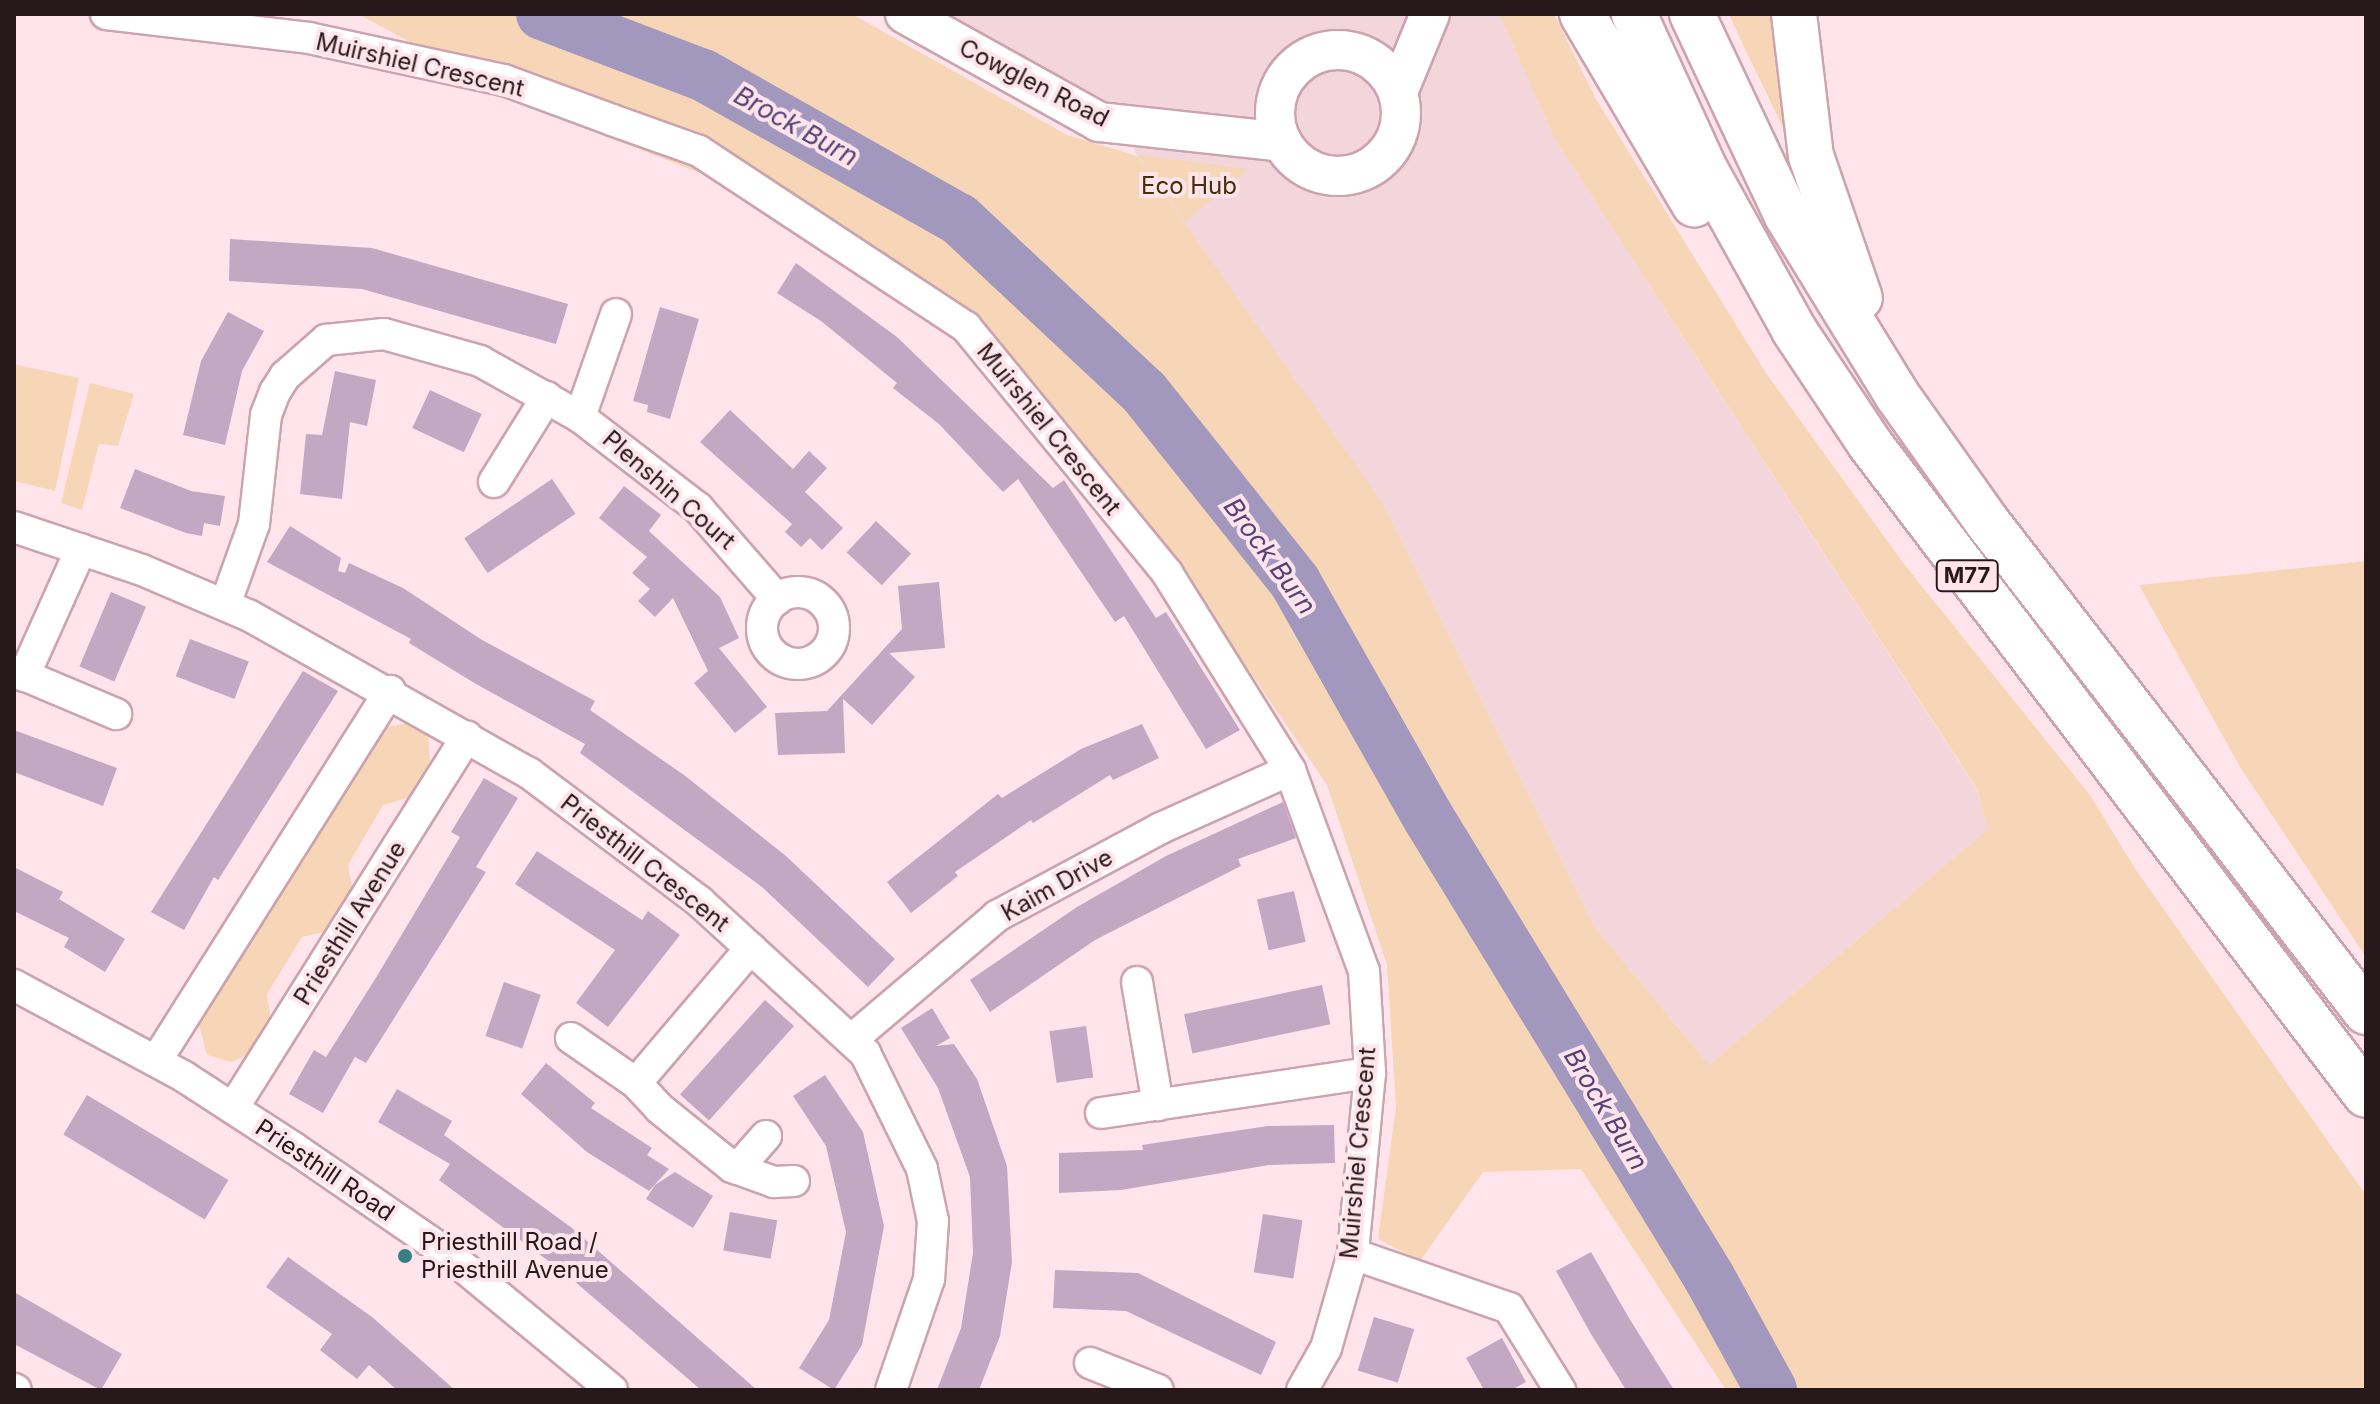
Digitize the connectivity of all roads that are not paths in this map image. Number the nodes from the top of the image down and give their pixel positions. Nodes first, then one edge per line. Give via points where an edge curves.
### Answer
1 (106, 14) edge
2 (905, 14) edge
3 (1582, 14) edge
4 (1634, 14) edge
5 (1692, 14) edge
6 (1794, 14) edge
7 (1429, 16) edge
8 (1367, 57) junction
9 (1398, 92) junction
10 (1276, 101) junction
11 (1216, 132) junction
12 (1282, 142) junction
13 (616, 314) dead end
14 (1897, 395) junction
15 (547, 397) junction
16 (580, 417) junction
17 (1870, 444) junction
18 (494, 482) dead end
19 (14, 527) edge
20 (81, 549) junction
21 (777, 599) dead end
22 (225, 605) junction
23 (19, 674) edge
24 (390, 691) junction
25 (116, 714) dead end
26 (467, 737) junction
27 (1290, 770) junction
28 (751, 948) junction
29 (1137, 982) dead end
30 (14, 985) edge
31 (2366, 1012) edge
32 (571, 1038) dead end
33 (851, 1040) junction
34 (156, 1061) junction
35 (1370, 1073) junction
36 (636, 1083) junction
37 (2366, 1095) edge
38 (1158, 1105) junction
39 (233, 1108) junction
40 (1101, 1113) dead end
41 (766, 1136) dead end
42 (737, 1169) junction
43 (794, 1181) dead end
44 (1353, 1254) junction
45 (1090, 1363) dead end
46 (612, 1390) edge
47 (891, 1390) edge
48 (1158, 1390) edge
49 (1302, 1390) edge
50 (1560, 1390) edge

1 - 27 street, Muirshiel Crescent via 309,38 504,80 699,151 966,327 1167,573
2 - 11 street, Cowglen Road via 1099,122 1141,130
3 - 17 highway via 1720,249
4 - 17 highway, M77 via 1706,171 1794,330
5 - 14 highway, M77 via 1787,216
6 - 14 highway via 1811,156 1827,213
7 - 8 street
7 - 9 street
8 - 9 street via 1391,77
8 - 10 street via 1337,50 1306,58 1282,84
9 - 12 street via 1402,113 1397,135 1386,155 1358,173 1315,171 1293,157
10 - 11 street, Cowglen Road
10 - 12 street
11 - 12 street, Cowglen Road
13 - 16 street
14 - 31 highway, M77 via 1988,523
15 - 16 street, Plenshin Court
15 - 18 street
15 - 22 street, Plenshin Court via 480,361 428,343 384,334 326,340 285,376 266,415 254,524
16 - 21 street, Plenshin Court via 698,508
17 - 37 highway, M77
19 - 20 street, Priesthill Crescent
20 - 22 street, Priesthill Crescent
20 - 23 street
22 - 24 street, Priesthill Crescent
23 - 25 street
24 - 26 street, Priesthill Crescent
24 - 34 street
26 - 28 street, Priesthill Crescent via 529,773 641,854
26 - 39 street, Priesthill Avenue
27 - 33 street, Kaim Drive via 1161,828 997,916
27 - 35 street, Muirshiel Crescent via 1364,971
28 - 33 street, Priesthill Crescent
28 - 36 street
29 - 38 street
30 - 34 street, Priesthill Road
32 - 36 street
33 - 47 street, Priesthill Crescent via 865,1053 898,1111 922,1169 933,1221 929,1279
34 - 39 street, Priesthill Road
35 - 38 street
35 - 44 street, Muirshiel Crescent
36 - 42 street via 682,1128
38 - 40 street
39 - 46 street, Priesthill Road via 444,1251
41 - 42 street
42 - 43 street via 774,1182
44 - 49 street, Muirshiel Crescent via 1326,1348
44 - 50 street via 1509,1308
45 - 48 street

